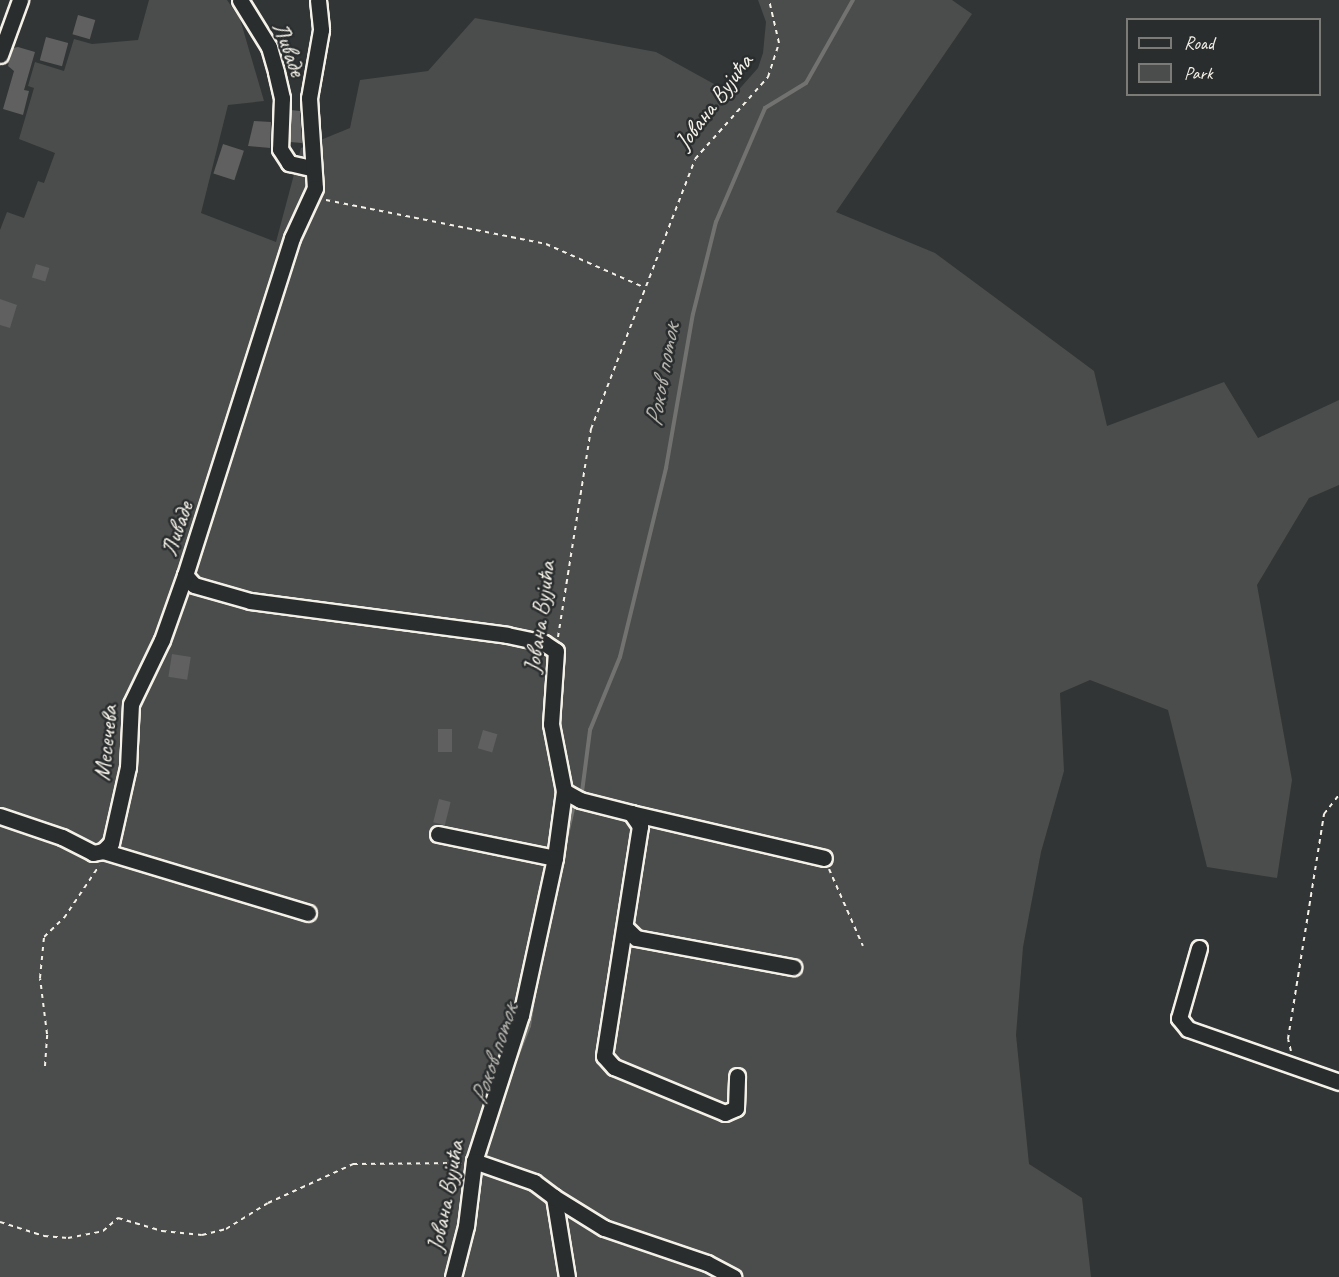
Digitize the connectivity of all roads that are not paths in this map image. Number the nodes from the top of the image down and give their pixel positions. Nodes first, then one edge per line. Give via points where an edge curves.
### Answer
1 (20, 0) edge
2 (240, 0) edge
3 (318, 0) edge
4 (2, 47) edge
5 (311, 168) junction
6 (185, 575) junction
7 (556, 651) joint
8 (564, 791) junction
9 (631, 813) junction
10 (0, 816) edge
11 (438, 834) dead end
12 (103, 851) junction
13 (555, 858) junction
14 (824, 858) road end
15 (308, 913) dead end
16 (626, 928) junction
17 (1199, 948) dead end
18 (793, 967) dead end
19 (737, 1076) dead end
20 (1339, 1082) edge
21 (481, 1162) junction
22 (554, 1197) junction
23 (453, 1277) edge
24 (567, 1277) edge
25 (733, 1277) edge

1 - 4 street
2 - 5 street, Ливаде via 269,47 276,72 282,98 280,149 289,163
3 - 5 street, Ливаде via 321,30 309,98
5 - 6 street, Ливаде via 315,188 292,238
6 - 7 street, Ливаде via 194,585 250,601 507,635 544,643
6 - 12 street, Месечева via 162,640 131,704 129,767 111,843
7 - 8 street, Јована Вујића via 551,724
8 - 9 street via 580,800
8 - 13 street, Јована Вујића
9 - 14 street
9 - 16 street via 640,834
10 - 12 street via 62,837 93,853
11 - 13 street
12 - 15 street
13 - 21 street, Јована Вујића via 521,1015
16 - 18 street via 636,938
16 - 19 street via 604,1047 609,1062 725,1113 736,1108
17 - 20 street via 1179,1018 1188,1029
21 - 22 street via 534,1182
21 - 23 street, Јована Вујића
22 - 24 street
22 - 25 street via 604,1228 707,1263

